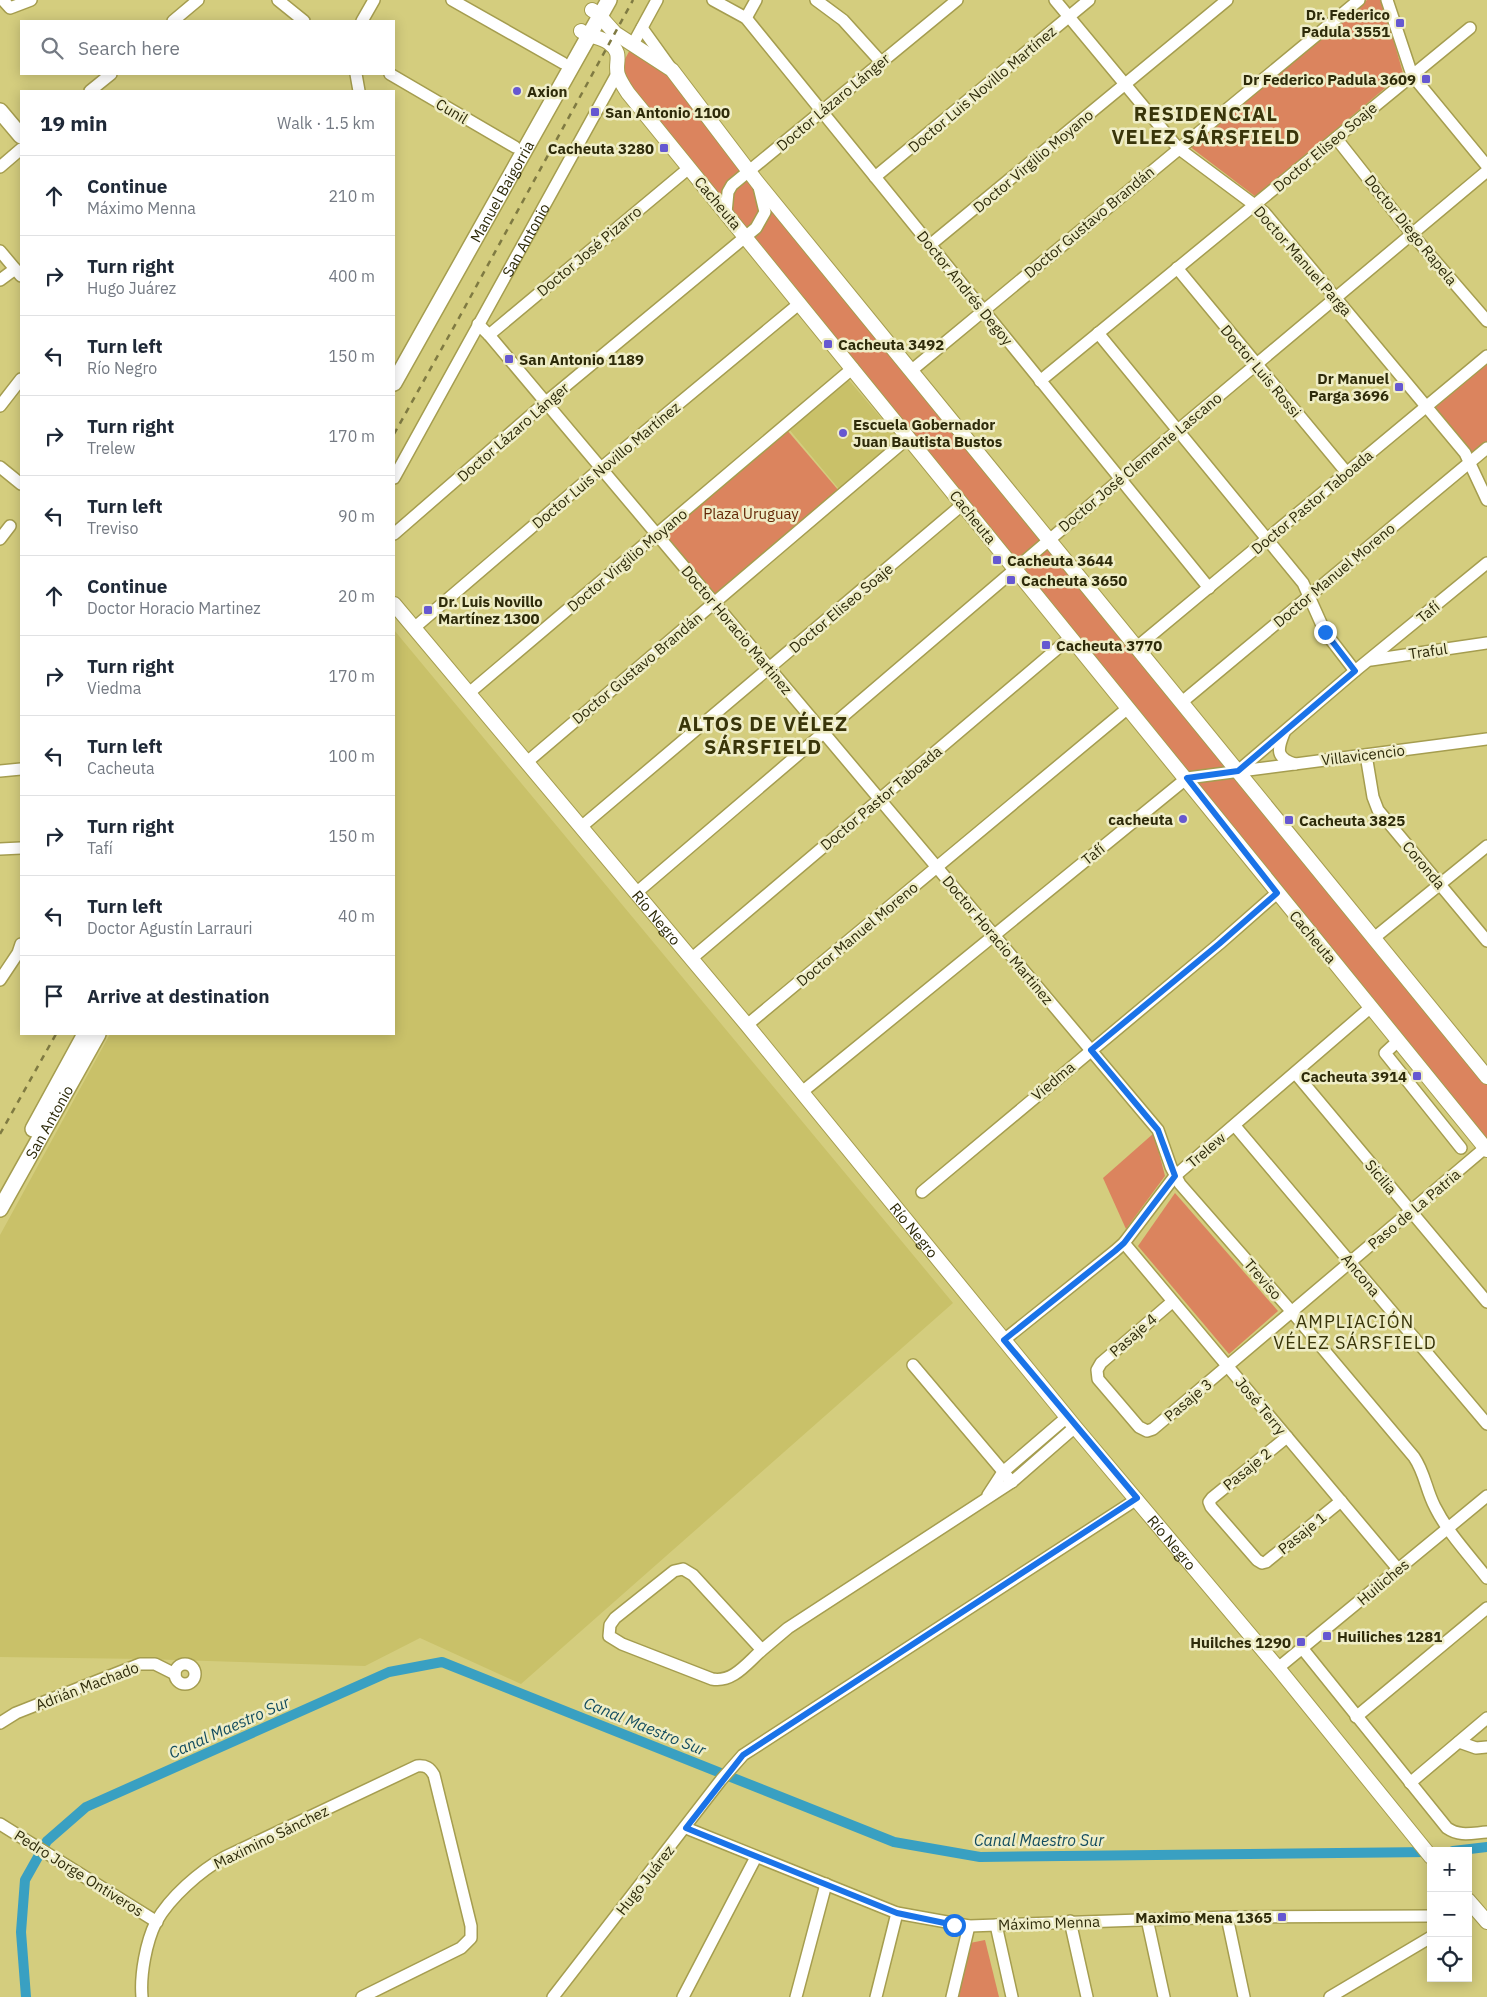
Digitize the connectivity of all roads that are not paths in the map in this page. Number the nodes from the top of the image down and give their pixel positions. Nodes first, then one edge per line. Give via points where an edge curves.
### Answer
1 (31, 0) edge
2 (198, 0) edge
3 (278, 0) edge
4 (374, 0) edge
5 (452, 0) edge
6 (609, 0) edge
7 (658, 0) edge
8 (713, 0) edge
9 (756, 0) edge
10 (816, 0) edge
11 (957, 0) edge
12 (1055, 0) edge
13 (1089, 0) edge
14 (1227, 0) edge
15 (1359, 0) edge
16 (1387, 0) edge
17 (7, 4) edge
18 (943, 4) edge
19 (597, 9) edge
20 (1069, 17) junction
21 (746, 18) junction
22 (174, 20) edge
23 (303, 20) edge
24 (363, 20) edge
25 (642, 28) junction
26 (1470, 28) dead end
27 (585, 34) junction
28 (633, 44) junction
29 (881, 62) junction
30 (563, 63) junction
31 (672, 70) junction
32 (617, 74) junction
33 (110, 75) edge
34 (356, 75) edge
35 (392, 75) edge
36 (1412, 75) junction
37 (1125, 85) junction
38 (91, 90) edge
39 (359, 90) edge
40 (0, 111) edge
41 (821, 111) junction
42 (20, 135) edge
43 (1336, 138) junction
44 (515, 147) junction
45 (1178, 148) junction
46 (20, 150) edge
47 (1487, 166) edge
48 (0, 167) edge
49 (689, 168) junction
50 (1487, 171) edge
51 (753, 176) junction
52 (875, 177) junction
53 (1256, 204) junction
54 (726, 213) junction
55 (1411, 233) junction
56 (746, 237) junction
57 (930, 246) junction
58 (0, 251) edge
59 (1177, 268) junction
60 (18, 272) edge
61 (0, 280) edge
62 (1335, 297) junction
63 (800, 303) junction
64 (983, 310) junction
65 (1487, 321) edge
66 (478, 324) junction
67 (1098, 333) junction
68 (489, 335) junction
69 (1487, 356) edge
70 (395, 362) edge
71 (1255, 364) junction
72 (853, 368) junction
73 (912, 370) junction
74 (20, 380) edge
75 (395, 381) edge
76 (1040, 381) junction
77 (546, 402) junction
78 (0, 406) edge
79 (1426, 407) junction
80 (1178, 430) junction
81 (908, 438) junction
82 (1487, 448) edge
83 (1470, 462) junction
84 (0, 467) edge
85 (601, 468) junction
86 (1347, 473) junction
87 (395, 476) edge
88 (1120, 479) junction
89 (20, 483) edge
90 (1487, 500) edge
91 (963, 504) junction
92 (10, 526) dead end
93 (395, 533) edge
94 (657, 534) junction
95 (0, 539) edge
96 (1267, 539) junction
97 (1050, 540) junction
98 (1487, 563) edge
99 (1016, 569) junction
100 (1209, 588) junction
101 (1309, 596) junction
102 (714, 602) junction
103 (395, 605) edge
104 (414, 628) junction
105 (1071, 637) junction
106 (1487, 643) edge
107 (1137, 647) junction
108 (1370, 660) junction
109 (770, 668) junction
110 (1355, 671) junction
111 (469, 693) junction
112 (1182, 702) junction
113 (1128, 708) junction
114 (1285, 732) junction
115 (824, 733) junction
116 (1487, 739) edge
117 (1366, 755) junction
118 (526, 762) junction
119 (1295, 764) junction
120 (20, 769) edge
121 (0, 771) edge
122 (1238, 771) junction
123 (1187, 778) junction
124 (880, 799) junction
125 (581, 827) junction
126 (1487, 846) edge
127 (20, 848) edge
128 (0, 849) edge
129 (937, 867) junction
130 (1440, 884) junction
131 (636, 893) junction
132 (1277, 893) junction
133 (994, 935) junction
134 (1374, 938) junction
135 (1487, 941) edge
136 (20, 946) edge
137 (692, 959) junction
138 (0, 980) edge
139 (1371, 1007) junction
140 (747, 1025) junction
141 (84, 1035) edge
142 (97, 1035) edge
143 (1398, 1040) junction
144 (1091, 1050) junction
145 (1112, 1074) joint
146 (1296, 1074) junction
147 (1487, 1077) edge
148 (802, 1092) junction
149 (1235, 1126) junction
150 (1461, 1148) dead end
151 (1486, 1149) edge
152 (1175, 1176) junction
153 (0, 1188) edge
154 (922, 1192) dead end
155 (0, 1209) edge
156 (1410, 1212) junction
157 (1124, 1243) junction
158 (1351, 1262) junction
159 (1172, 1302) junction
160 (1487, 1302) edge
161 (1292, 1312) junction
162 (1004, 1340) junction
163 (913, 1365) dead end
164 (1228, 1366) junction
165 (1071, 1422) junction
166 (1487, 1424) edge
167 (1147, 1431) joint
168 (1287, 1437) junction
169 (1003, 1472) junction
170 (1012, 1482) junction
171 (1487, 1496) edge
172 (986, 1498) junction
173 (1137, 1498) junction
174 (1341, 1501) junction
175 (1448, 1529) junction
176 (1262, 1563) joint
177 (1398, 1569) junction
178 (1487, 1578) edge
179 (1487, 1608) edge
180 (1302, 1648) junction
181 (762, 1650) junction
182 (1278, 1668) junction
183 (175, 1674) dead end
184 (1356, 1717) junction
185 (1487, 1718) edge
186 (0, 1723) edge
187 (1459, 1742) junction
188 (1487, 1747) edge
189 (1410, 1783) junction
190 (0, 1824) edge
191 (686, 1828) junction
192 (1487, 1832) edge
193 (1427, 1852) edge
194 (756, 1857) junction
195 (826, 1884) junction
196 (1472, 1909) edge
197 (897, 1913) junction
198 (1427, 1916) edge
199 (1227, 1917) junction
200 (1147, 1919) junction
201 (1070, 1921) junction
202 (157, 1922) junction
203 (1487, 1922) edge
204 (996, 1925) junction
205 (969, 1926) junction
206 (1427, 1939) edge
207 (142, 1997) edge
208 (362, 1997) edge
209 (554, 1997) edge
210 (683, 1997) edge
211 (796, 1997) edge
212 (876, 1997) edge
213 (952, 1997) edge
214 (1012, 1997) edge
215 (1087, 1997) edge
216 (1164, 1997) edge
217 (1244, 1997) edge
218 (1330, 1997) edge

1 - 17 street
2 - 22 street
3 - 23 street
4 - 24 street
5 - 30 street
6 - 19 main road, Manuel Baigorria
7 - 25 street, San Antonio
8 - 21 street, Doctor Andrés Degoy
9 - 21 street
10 - 29 street via 843,20
11 - 18 street, Doctor Lázaro Lánger
12 - 20 street, Doctor Manuel Parga
13 - 20 street, Doctor Luis Novillo Martínez
14 - 37 street, Doctor Virgilio Moyano
15 - 45 street, Doctor Gustavo Brandán
16 - 36 street
18 - 29 street, Doctor Lázaro Lánger
19 - 27 main road, Manuel Baigorria
19 - 28 street via 615,33
20 - 37 street, Doctor Manuel Parga
20 - 52 street, Doctor Luis Novillo Martínez
21 - 41 street, Doctor Andrés Degoy
25 - 28 street, San Antonio
25 - 31 street
26 - 36 street, Doctor Eliseo Soaje
27 - 30 main road, Manuel Baigorria
27 - 32 street, Cacheuta via 608,42 616,50
27 - 75 main road, Manuel Baigorria
28 - 31 street
28 - 32 street, San Antonio
29 - 41 street, Doctor Lázaro Lánger
30 - 44 main road, Manuel Baigorria
31 - 51 street
32 - 49 street, Cacheuta via 628,93
32 - 66 street, San Antonio
33 - 38 street
34 - 39 street
35 - 44 street, Cunil
36 - 43 street, Doctor Eliseo Soaje
36 - 47 street
37 - 45 street, Doctor Manuel Parga
37 - 57 street, Doctor Virgilio Moyano
40 - 42 main road
41 - 51 street, Doctor Lázaro Lánger
41 - 52 street, Doctor Andrés Degoy
43 - 53 street, Doctor Eliseo Soaje
43 - 55 street, Doctor Diego Rapela
44 - 70 main road, Manuel Baigorria
45 - 53 street, Doctor Manuel Parga
45 - 64 street, Doctor Gustavo Brandán
46 - 48 street
49 - 54 street, Cacheuta
49 - 68 street, Doctor José Pizarro
50 - 55 street, Doctor José Clemente Lascano
51 - 54 street, Doctor Lázaro Lánger via 730,189
51 - 56 street, Doctor Lázaro Lánger via 764,201 765,212 756,228
51 - 73 street
52 - 57 street, Doctor Andrés Degoy
53 - 59 street, Doctor Eliseo Soaje
53 - 62 street, Doctor Manuel Parga
54 - 56 street, Cacheuta
55 - 62 street, Doctor José Clemente Lascano
55 - 65 street, Doctor Diego Rapela
56 - 63 street, Cacheuta
56 - 77 street, Doctor Lázaro Lánger
57 - 64 street, Doctor Andrés Degoy
58 - 60 street
59 - 67 street, Doctor Eliseo Soaje
59 - 71 street, Doctor Luis Rossi
60 - 61 street
62 - 71 street, Doctor José Clemente Lascano
62 - 79 street, Doctor Manuel Parga
63 - 72 street, Cacheuta
63 - 85 street, Doctor Luis Novillo Martínez
64 - 73 street, Doctor Gustavo Brandán
64 - 76 street, Doctor Andrés Degoy
66 - 68 street, Doctor Horacio Martinez
66 - 87 street, San Antonio
67 - 76 street, Doctor Eliseo Soaje
67 - 80 street
68 - 77 street, Doctor Horacio Martinez
69 - 79 street, Doctor Pastor Taboada
71 - 80 street, Doctor José Clemente Lascano
71 - 86 street, Doctor Luis Rossi
72 - 81 street, Cacheuta
72 - 94 street, Doctor Virgilio Moyano
73 - 97 street
74 - 78 street
76 - 88 street, Doctor Andrés Degoy
77 - 85 street, Doctor Horacio Martinez
77 - 93 street, Doctor Lázaro Lánger
79 - 83 street, Doctor Manuel Parga
79 - 86 street, Doctor Pastor Taboada
80 - 88 street, Doctor José Clemente Lascano
80 - 96 street
81 - 91 street, Cacheuta
81 - 102 street, Doctor Gustavo Brandán
82 - 83 street, Doctor Manuel Moreno
83 - 90 street, Doctor Manuel Parga
83 - 101 street, Doctor Manuel Moreno
84 - 89 street
85 - 94 street, Doctor Horacio Martinez
85 - 104 street, Doctor Luis Novillo Martínez
86 - 96 street, Doctor Pastor Taboada
88 - 97 street, Doctor José Clemente Lascano
88 - 100 street, Doctor Andrés Degoy
91 - 99 street, Cacheuta
91 - 109 street, Doctor Eliseo Soaje
92 - 95 street
94 - 102 street, Doctor Horacio Martinez
94 - 111 street, Doctor Virgilio Moyano
96 - 100 street, Doctor Pastor Taboada
96 - 101 street via 1303,583
97 - 99 street, Doctor José Clemente Lascano
97 - 107 street
98 - 108 street, Tafí
99 - 105 street, Cacheuta
99 - 115 street, Doctor José Clemente Lascano
100 - 107 street, Doctor Pastor Taboada
101 - 110 street via 1325,632
101 - 112 street, Doctor Manuel Moreno
102 - 109 street, Doctor Horacio Martinez
102 - 118 street, Doctor Gustavo Brandán
103 - 104 street, Río Negro
104 - 111 street, Río Negro
105 - 113 street, Cacheuta
105 - 124 street, Doctor Pastor Taboada
106 - 108 street, Traful
107 - 112 street
108 - 110 street, Tafí
109 - 115 street, Doctor Horacio Martinez
109 - 125 street, Doctor Eliseo Soaje
110 - 114 street, Tafí
111 - 118 street, Río Negro
112 - 122 street
113 - 123 street, Cacheuta
113 - 129 street, Doctor Manuel Moreno
114 - 119 street via 1279,750 1287,762
114 - 122 street, Tafí
115 - 124 street, Doctor Horacio Martinez
115 - 131 street, Doctor José Clemente Lascano
116 - 117 street, Villavicencio
117 - 119 street, Villavicencio
117 - 130 street, Coronda via 1375,805
118 - 125 street, Río Negro
119 - 122 street, Villavicencio
120 - 121 street
122 - 123 street
122 - 134 street
123 - 132 street, Cacheuta
123 - 133 street, Tafí
124 - 129 street, Doctor Horacio Martinez
124 - 137 street, Doctor Pastor Taboada
125 - 131 street, Río Negro
126 - 130 street
127 - 128 street
129 - 133 street, Doctor Horacio Martinez
129 - 140 street, Doctor Manuel Moreno
130 - 134 street
130 - 135 street, Coronda
131 - 137 street, Río Negro
132 - 139 street, Cacheuta
132 - 144 street, Viedma
133 - 144 street, Doctor Horacio Martinez
133 - 148 street, Tafí
134 - 147 street
136 - 138 street
137 - 140 street, Río Negro
139 - 143 street, Cacheuta
139 - 146 street, Trelew
140 - 148 street, Río Negro
141 - 153 main road, San Antonio
142 - 155 main road, San Antonio
143 - 150 street via 1385,1053
143 - 151 street, Cacheuta
144 - 145 street, Doctor Horacio Martinez
144 - 154 street, Viedma
145 - 152 street, Treviso via 1158,1130
146 - 149 street, Trelew
146 - 156 street, Sicilia
148 - 162 street, Río Negro
149 - 152 street, Trelew
149 - 158 street, Ancona
151 - 156 street, Paso de La Patria
152 - 157 street, Trelew
152 - 161 street, Treviso
156 - 158 street, Paso de La Patria
156 - 160 street, Sicilia
157 - 159 street, José Terry
157 - 162 street, Trelew
158 - 161 street, Paso de La Patria
158 - 166 street, Ancona
159 - 164 street, José Terry
159 - 167 street, Pasaje 4 via 1097,1370 1098,1379 1139,1427
161 - 164 street, Paso de La Patria
161 - 175 street, Treviso via 1414,1457 1424,1475 1433,1504
162 - 165 street, Río Negro
163 - 169 street
164 - 167 street, Pasaje 3 via 1154,1429
164 - 168 street, José Terry
165 - 169 street
165 - 170 street
165 - 173 street, Río Negro
168 - 174 street, José Terry
168 - 176 street, Pasaje 2 via 1209,1502
169 - 170 street
169 - 172 street
170 - 172 street
171 - 175 street, Huiliches
172 - 181 street via 788,1628
173 - 182 street, Río Negro
173 - 191 street, Hugo Juárez via 743,1755
174 - 176 street, Pasaje 1
174 - 177 street, José Terry
175 - 177 street, Huiliches
175 - 178 street, Treviso
177 - 180 street, Huiliches
179 - 184 street
180 - 182 street, Huiliches
180 - 184 street
181 - 181 street via 693,1575 683,1569 674,1571 615,1618 608,1631 612,1639 622,1644 721,1681 735,1675
182 - 193 street, Río Negro
183 - 186 street, Adrián Machado via 155,1664 140,1664 16,1713
184 - 189 street
185 - 187 street
187 - 188 street via 1476,1748
187 - 189 street
189 - 192 street via 1454,1833
190 - 202 street, Pedro Jorge Ontiveros
191 - 194 street, Máximo Menna
191 - 209 street, Hugo Juárez
194 - 195 street, Máximo Menna
194 - 210 street
195 - 197 street, Máximo Menna
195 - 211 street
196 - 203 street
197 - 205 street, Máximo Menna
197 - 212 street
198 - 199 street, Máximo Menna
199 - 200 street, Máximo Menna
199 - 217 street
200 - 201 street, Máximo Menna
200 - 216 street
201 - 204 street, Máximo Menna
201 - 215 street
202 - 207 street, Maximino Sánchez via 143,1969
202 - 208 street, Maximino Sánchez via 201,1872 215,1863 423,1765 434,1775 472,1932 468,1943 461,1948
204 - 205 street, Máximo Menna
204 - 214 street
205 - 213 street
206 - 218 street

